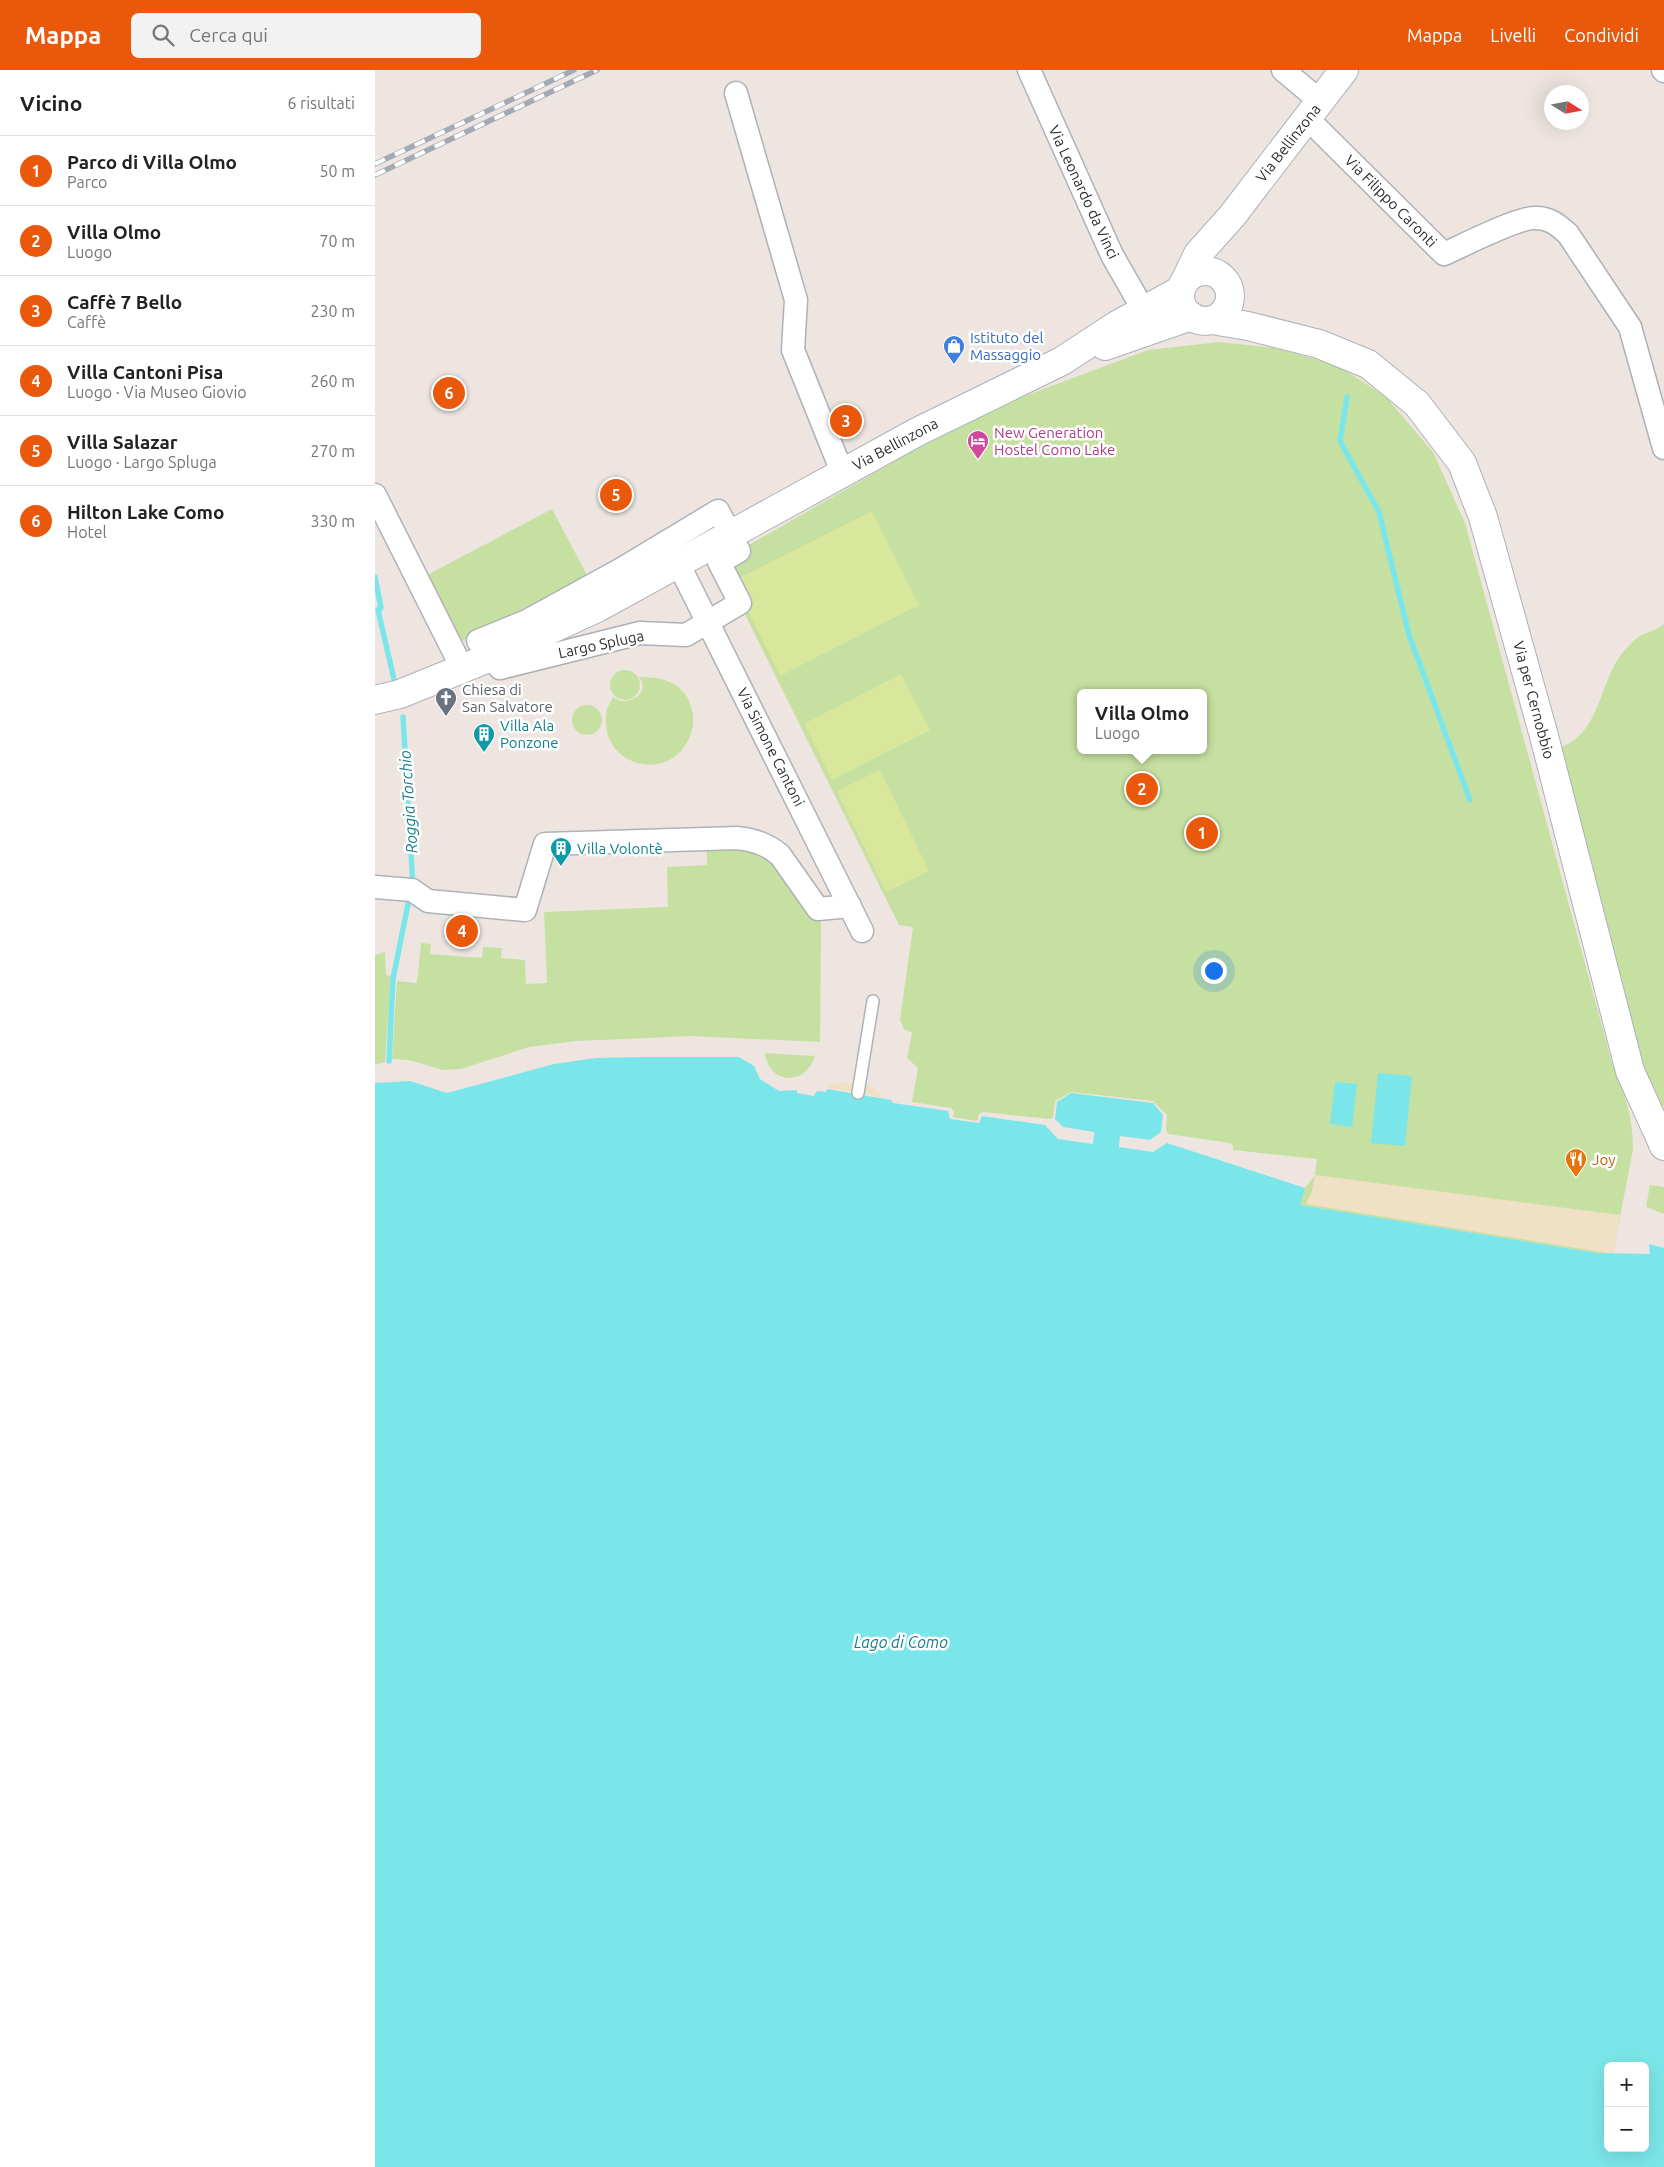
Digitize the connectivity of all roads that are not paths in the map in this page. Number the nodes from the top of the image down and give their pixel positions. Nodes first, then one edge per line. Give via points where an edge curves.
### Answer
1 (1029, 70) edge
2 (1283, 70) edge
3 (1344, 70) edge
4 (736, 93) dead end
5 (1313, 110) junction
6 (1232, 216) junction
7 (1224, 282) junction
8 (1182, 287) junction
9 (1144, 311) junction
10 (1201, 318) junction
11 (1292, 337) junction
12 (1058, 358) junction
13 (1664, 448) edge
14 (843, 472) junction
15 (375, 495) edge
16 (731, 534) junction
17 (678, 563) junction
18 (708, 622) junction
19 (491, 657) junction
20 (462, 668) junction
21 (375, 700) edge
22 (375, 886) edge
23 (849, 906) junction
24 (862, 931) dead end
25 (873, 1001) dead end
26 (857, 1093) dead end
27 (1664, 1146) edge

1 - 9 street, Via Leonardo da Vinci via 1112,255
2 - 5 street
3 - 5 main road, Via Bellinzona
4 - 14 street via 797,300 793,350
5 - 6 main road, Via Bellinzona
5 - 13 street, Via Filippo Caronti via 1444,254 1526,218 1546,219 1563,229 1630,327
6 - 7 main road, Via Bellinzona via 1219,268
6 - 8 main road, Via Bellinzona via 1199,254
7 - 8 main road via 1212,272 1203,271 1190,276
7 - 10 main road via 1230,296 1228,305 1220,316
7 - 11 main road, Via per Cernobbio via 1262,316
8 - 9 main road, Via Bellinzona
8 - 10 main road via 1182,305
9 - 12 main road, Via Bellinzona
10 - 11 main road, Via per Cernobbio
10 - 12 main road, Via Bellinzona
11 - 27 main road, Via per Cernobbio via 1368,364 1417,404 1463,463 1483,517 1539,716 1629,1071
12 - 14 main road, Via Bellinzona
14 - 16 main road, Via Bellinzona
15 - 20 street
16 - 17 main road, Largo Spluga
16 - 18 street, Largo Spluga via 739,550 719,562 740,603
16 - 19 street, Largo Spluga via 718,511 621,570 527,621 478,640
17 - 18 street, Via Simone Cantoni
17 - 19 main road, Largo Spluga via 597,608
18 - 19 street, Largo Spluga via 686,635 640,633 500,668
18 - 23 street, Via Simone Cantoni
19 - 20 main road
20 - 21 main road via 401,694
22 - 23 street via 412,890 427,901 525,910 545,844 737,838 762,843 780,856 818,909
23 - 24 street, Via Simone Cantoni
25 - 26 lane

